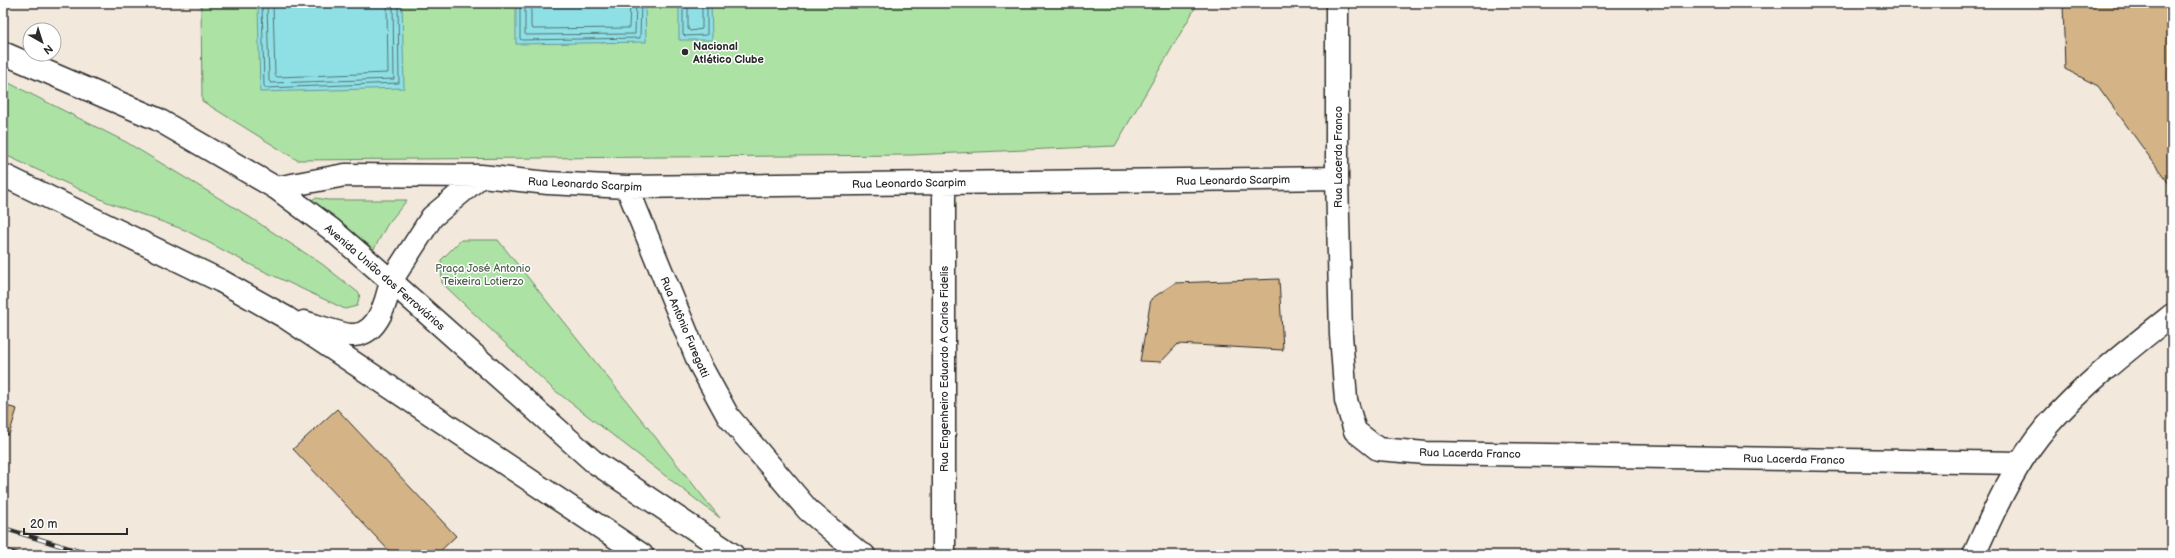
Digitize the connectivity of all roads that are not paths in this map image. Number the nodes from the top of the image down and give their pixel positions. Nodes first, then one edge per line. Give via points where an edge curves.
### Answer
1 (1337, 3) edge
2 (3, 53) edge
3 (3, 175) edge
4 (481, 176) junction
5 (1337, 178) junction
6 (944, 183) junction
7 (627, 187) junction
8 (276, 188) junction
9 (391, 281) junction
10 (285, 317) junction
11 (2169, 320) edge
12 (2020, 463) junction
13 (642, 555) edge
14 (733, 555) edge
15 (864, 555) edge
16 (944, 555) edge
17 (1974, 555) edge

1 - 5 street, Rua Lacerda Franco
2 - 8 street, Avenida União dos Ferroviários via 157,118
3 - 10 street via 221,281
4 - 7 street, Rua Leonardo Scarpim via 548,184
4 - 8 street, Rua Leonardo Scarpim via 345,175
4 - 9 street via 432,217
5 - 6 street, Rua Leonardo Scarpim
5 - 12 street, Rua Lacerda Franco via 1341,335 1346,400 1356,431 1378,449 1426,453
6 - 7 street, Rua Leonardo Scarpim
6 - 16 street, Rua Engenheiro Eduardo A Carlos Fidelis
7 - 15 street, Rua Antônio Furegatti via 698,363 728,416 808,510
8 - 9 street, Avenida União dos Ferroviários via 331,229
9 - 10 street via 379,318 369,329 354,336
9 - 14 street, Avenida União dos Ferroviários via 593,461
10 - 13 street
11 - 12 street via 2105,369 2047,426
12 - 17 street via 1994,509

